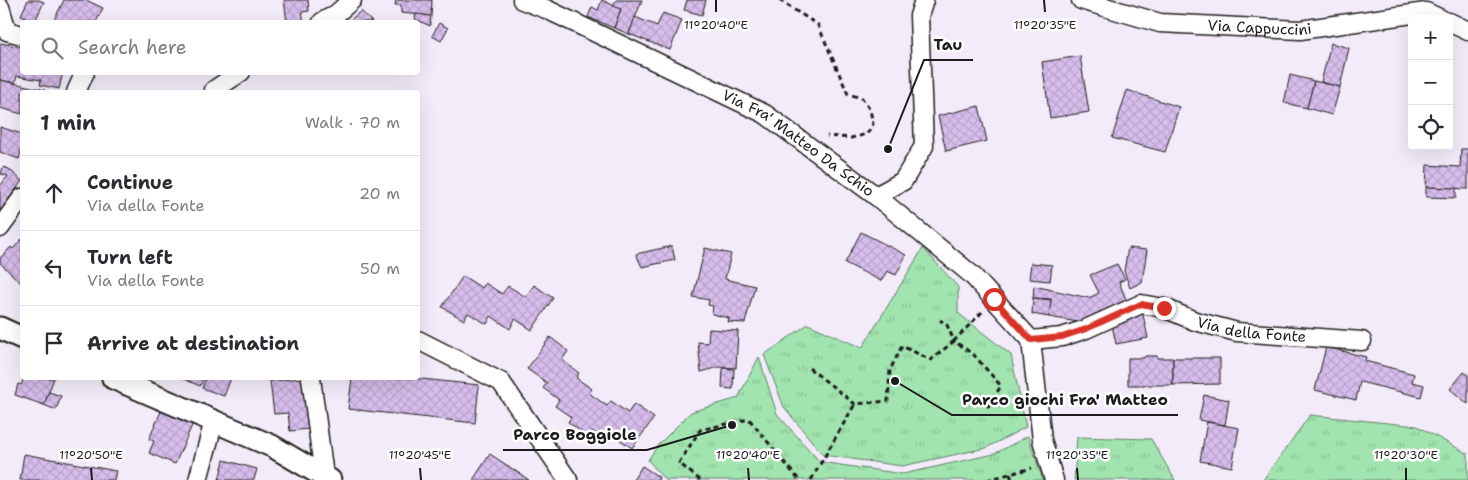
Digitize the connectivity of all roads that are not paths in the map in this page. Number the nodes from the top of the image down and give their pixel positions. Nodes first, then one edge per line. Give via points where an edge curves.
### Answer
1 (352, 0) edge
2 (522, 0) edge
3 (924, 0) edge
4 (1081, 0) edge
5 (0, 7) edge
6 (1432, 15) edge
7 (326, 20) edge
8 (1453, 24) edge
9 (1468, 31) edge
10 (20, 35) edge
11 (84, 75) edge
12 (236, 75) edge
13 (77, 90) edge
14 (214, 90) edge
15 (876, 196) junction
16 (20, 201) edge
17 (0, 228) edge
18 (0, 328) edge
19 (20, 337) edge
20 (1031, 340) junction
21 (420, 341) edge
22 (1362, 341) dead end
23 (119, 380) edge
24 (311, 380) edge
25 (214, 421) junction
26 (327, 478) edge
27 (198, 480) edge
28 (568, 480) edge
29 (1054, 480) edge

1 - 7 street
2 - 15 street, Via Fra' Matteo Da Schio via 765,114
3 - 15 street, Via Fra' Matteo Da Schio via 919,16 924,146 903,181
4 - 6 street, Via Cappuccini via 1160,23 1300,30 1426,12
5 - 10 street via 7,31
8 - 9 street
11 - 13 street
12 - 14 street
15 - 20 street via 972,275
16 - 17 street
18 - 19 street
20 - 22 street, Via della Fonte via 1062,337 1141,304 1164,308 1195,321 1237,332
20 - 29 street via 1042,440
21 - 28 street via 501,382
23 - 25 street
24 - 26 street
25 - 26 street via 272,446
25 - 27 street

